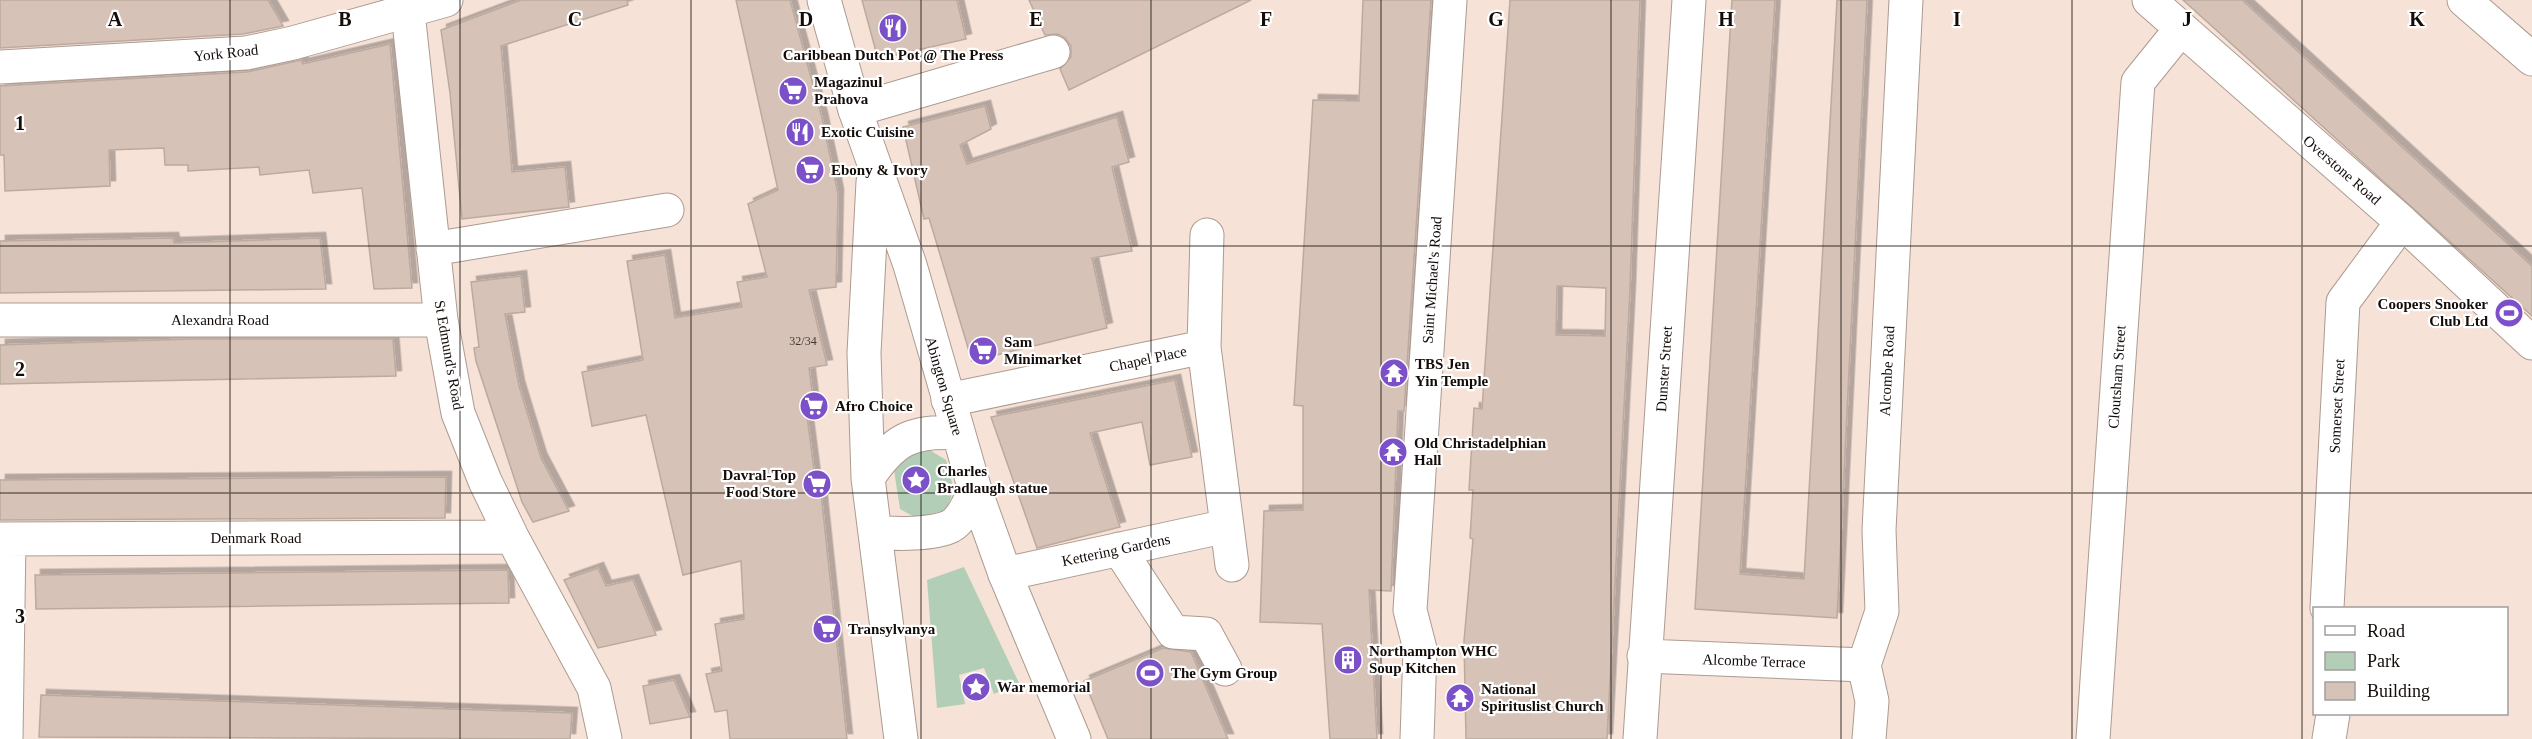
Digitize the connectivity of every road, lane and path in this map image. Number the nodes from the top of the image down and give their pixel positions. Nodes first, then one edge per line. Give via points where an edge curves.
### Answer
1 (446, 0) edge
2 (824, 0) edge
3 (1450, 0) edge
4 (1689, 0) edge
5 (1906, 0) edge
6 (2149, 0) edge
7 (2464, 0) edge
8 (408, 12) junction
9 (2180, 30) junction
10 (1053, 51) dead end
11 (2532, 59) edge
12 (0, 68) edge
13 (855, 110) junction
14 (874, 166) junction
15 (667, 210) dead end
16 (2402, 222) junction
17 (1207, 235) dead end
18 (433, 249) junction
19 (0, 320) edge
20 (441, 320) junction
21 (2532, 343) edge
22 (1204, 347) junction
23 (948, 400) junction
24 (958, 433) junction
25 (868, 478) junction
26 (975, 490) junction
27 (1227, 526) junction
28 (875, 532) junction
29 (512, 537) junction
30 (5, 539) edge
31 (1119, 549) junction
32 (1232, 565) dead end
33 (1005, 574) junction
34 (2327, 607) edge
35 (1644, 656) junction
36 (1864, 665) junction
37 (1225, 669) dead end
38 (2333, 715) edge
39 (6, 739) edge
40 (605, 739) edge
41 (901, 739) edge
42 (1074, 739) edge
43 (1418, 739) edge
44 (1640, 739) edge
45 (1869, 739) edge
46 (2093, 739) edge
47 (2328, 739) edge

1 - 8 street, York Road
2 - 13 street, Abington Square
3 - 43 street, Saint Michael's Road via 1410,610 1420,649
4 - 35 street, Dunster Street
5 - 36 street, Alcombe Road via 1879,530 1882,612
6 - 9 street, Overstone Road
7 - 11 street
8 - 12 street, York Road via 246,53
8 - 18 street, St Edmund's Road
9 - 16 street, Overstone Road
9 - 46 street, Cloutsham Street via 2138,82
10 - 13 street
13 - 14 street, Abington Square
14 - 23 street, Abington Square via 910,265
14 - 25 street, Abington Square via 864,352
15 - 18 street
16 - 21 street, Overstone Road
16 - 34 street, Somerset Street via 2343,302
17 - 22 street
18 - 20 street, St Edmund's Road
19 - 20 street, Alexandra Road
20 - 29 street, St Edmund's Road via 458,412
22 - 23 street, Chapel Place
22 - 27 street, Chapel Place
23 - 24 street, Abington Square
24 - 25 street via 935,431 896,442
24 - 26 street, Abington Square
25 - 28 street, Abington Square
26 - 28 street via 965,511 951,525 904,535
26 - 33 street, Abington Square
27 - 31 street, Kettering Gardens
27 - 32 street, Chapel Place
28 - 41 street, Abington Square
29 - 30 street, Denmark Road
29 - 40 street, St Edmund's Road via 594,688
30 - 39 street
31 - 33 street, Kettering Gardens
31 - 37 street via 1173,632 1206,634
33 - 42 street, Abington Square
35 - 36 street, Alcombe Terrace
35 - 44 street, Dunster Street
36 - 45 street via 1872,701
38 - 47 street

